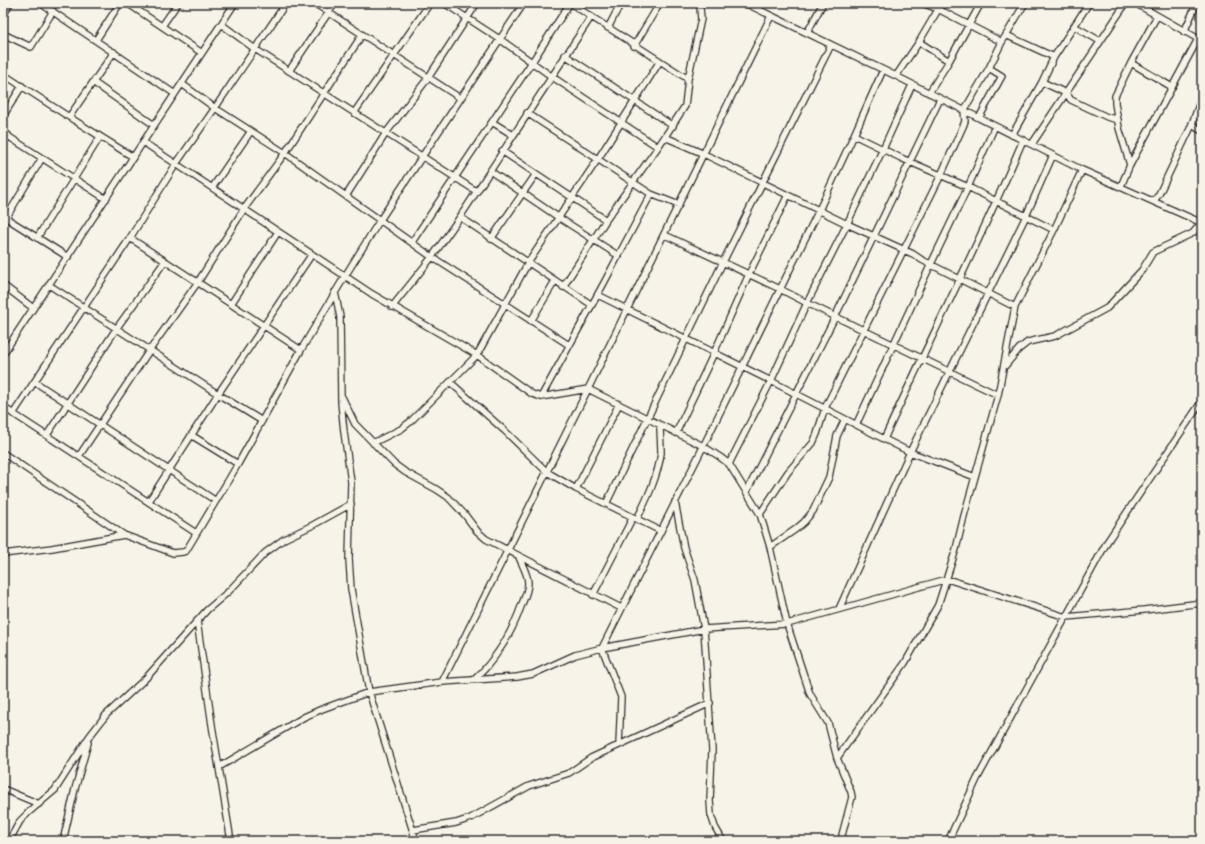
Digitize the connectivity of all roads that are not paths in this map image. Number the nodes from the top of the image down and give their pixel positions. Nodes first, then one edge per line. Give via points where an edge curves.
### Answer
1 (10, 3) edge
2 (40, 3) edge
3 (120, 3) edge
4 (127, 3) edge
5 (178, 3) edge
6 (235, 3) edge
7 (286, 3) edge
8 (314, 3) edge
9 (335, 3) edge
10 (430, 3) edge
11 (444, 3) edge
12 (477, 3) edge
13 (524, 3) edge
14 (570, 3) edge
15 (621, 3) edge
16 (660, 3) edge
17 (699, 3) edge
18 (745, 3) edge
19 (823, 3) edge
20 (922, 3) edge
21 (942, 3) edge
22 (981, 3) edge
23 (1024, 3) edge
24 (1089, 3) edge
25 (1126, 3) edge
26 (1137, 3) edge
27 (1197, 3) edge
28 (938, 9) junction
29 (53, 11) junction
30 (329, 13) junction
31 (3, 16) edge
32 (772, 16) junction
33 (1157, 16) junction
34 (590, 17) junction
35 (467, 18) junction
36 (221, 24) junction
37 (969, 24) junction
38 (162, 26) junction
39 (1074, 26) junction
40 (608, 28) junction
41 (1184, 32) junction
42 (807, 33) junction
43 (3, 34) edge
44 (362, 35) junction
45 (1006, 35) junction
46 (96, 40) junction
47 (501, 40) junction
48 (1200, 40) edge
49 (1100, 41) junction
50 (919, 42) junction
51 (1002, 42) junction
52 (831, 45) junction
53 (634, 46) junction
54 (255, 49) junction
55 (114, 52) junction
56 (202, 53) junction
57 (565, 55) junction
58 (394, 56) junction
59 (1054, 57) junction
60 (660, 61) junction
61 (949, 61) junction
62 (532, 62) junction
63 (1130, 63) junction
64 (989, 68) junction
65 (883, 70) junction
66 (290, 71) junction
67 (3, 74) edge
68 (551, 76) junction
69 (896, 76) junction
70 (428, 78) junction
71 (688, 79) junction
72 (93, 82) junction
73 (1042, 82) junction
74 (182, 84) junction
75 (912, 85) junction
76 (22, 86) junction
77 (1172, 86) junction
78 (324, 93) junction
79 (929, 93) junction
80 (1066, 93) junction
81 (175, 94) junction
82 (1202, 97) edge
83 (460, 98) junction
84 (635, 100) junction
85 (940, 100) junction
86 (216, 108) junction
87 (964, 111) junction
88 (354, 113) junction
89 (527, 113) junction
90 (3, 116) edge
91 (69, 117) junction
92 (979, 118) junction
93 (1118, 120) junction
94 (492, 122) junction
95 (621, 122) junction
96 (1192, 125) junction
97 (154, 126) junction
98 (673, 126) junction
99 (995, 126) junction
100 (251, 131) junction
101 (1202, 131) edge
102 (386, 133) junction
103 (5, 134) edge
104 (513, 135) junction
105 (854, 135) junction
106 (1012, 135) junction
107 (100, 137) junction
108 (665, 138) junction
109 (1023, 140) junction
110 (143, 142) junction
111 (3, 143) edge
112 (1032, 144) junction
113 (658, 147) junction
114 (884, 149) junction
115 (502, 152) junction
116 (284, 153) junction
117 (704, 154) junction
118 (1053, 154) junction
119 (133, 157) junction
120 (422, 157) junction
121 (42, 158) junction
122 (598, 159) junction
123 (911, 161) junction
124 (176, 164) junction
125 (1130, 165) junction
126 (1082, 170) junction
127 (490, 171) junction
128 (536, 174) junction
129 (940, 175) junction
130 (74, 178) junction
131 (455, 178) junction
132 (633, 182) junction
133 (763, 183) junction
134 (1121, 186) junction
135 (968, 187) junction
136 (212, 188) junction
137 (476, 191) junction
138 (523, 194) junction
139 (651, 194) junction
140 (346, 196) junction
141 (788, 196) junction
142 (572, 198) junction
143 (106, 199) junction
144 (1154, 201) junction
145 (997, 202) junction
146 (679, 205) junction
147 (244, 209) junction
148 (819, 210) junction
149 (1026, 216) junction
150 (4, 217) edge
151 (460, 217) junction
152 (558, 217) junction
153 (380, 220) junction
154 (606, 220) junction
155 (1202, 223) edge
156 (847, 224) junction
157 (1054, 230) junction
158 (278, 232) junction
159 (664, 234) junction
160 (873, 237) junction
161 (37, 238) junction
162 (130, 238) junction
163 (491, 239) junction
164 (593, 240) junction
165 (412, 242) junction
166 (902, 250) junction
167 (312, 254) junction
168 (619, 256) junction
169 (68, 257) junction
170 (432, 257) junction
171 (164, 261) junction
172 (723, 262) junction
173 (528, 263) junction
174 (930, 264) junction
175 (749, 274) junction
176 (345, 276) junction
177 (961, 280) junction
178 (555, 281) junction
179 (198, 282) junction
180 (3, 285) edge
181 (49, 285) junction
182 (563, 287) junction
183 (780, 289) junction
184 (336, 292) junction
185 (988, 293) junction
186 (598, 296) junction
187 (807, 303) junction
188 (231, 304) junction
189 (505, 304) junction
190 (592, 305) junction
191 (392, 307) junction
192 (1016, 307) junction
193 (33, 308) junction
194 (84, 308) junction
195 (627, 310) junction
196 (835, 317) junction
197 (531, 321) junction
198 (264, 326) junction
199 (116, 329) junction
200 (864, 331) junction
201 (687, 339) junction
202 (569, 345) junction
203 (893, 345) junction
204 (301, 350) junction
205 (149, 351) junction
206 (714, 353) junction
207 (3, 354) edge
208 (477, 355) junction
209 (921, 358) junction
210 (742, 366) junction
211 (1003, 369) junction
212 (950, 372) junction
213 (771, 381) junction
214 (35, 382) junction
215 (450, 382) junction
216 (588, 389) junction
217 (218, 394) junction
218 (341, 394) junction
219 (797, 394) junction
220 (998, 395) junction
221 (541, 397) junction
222 (1202, 401) edge
223 (68, 403) junction
224 (619, 404) junction
225 (3, 407) edge
226 (825, 408) junction
227 (13, 414) junction
228 (648, 419) junction
229 (845, 419) junction
230 (262, 421) junction
231 (100, 424) junction
232 (856, 424) junction
233 (660, 425) junction
234 (676, 433) junction
235 (47, 435) junction
236 (191, 435) junction
237 (884, 439) junction
238 (373, 443) junction
239 (704, 446) junction
240 (910, 452) junction
241 (3, 453) edge
242 (80, 456) junction
243 (238, 464) junction
244 (729, 464) junction
245 (168, 470) junction
246 (547, 472) junction
247 (974, 477) junction
248 (576, 489) junction
249 (747, 491) junction
250 (149, 501) junction
251 (216, 501) junction
252 (675, 502) junction
253 (351, 504) junction
254 (606, 504) junction
255 (760, 514) junction
256 (635, 518) junction
257 (661, 531) junction
258 (196, 533) junction
259 (124, 535) junction
260 (770, 547) junction
261 (508, 551) junction
262 (3, 554) edge
263 (519, 557) junction
264 (947, 579) junction
265 (594, 595) junction
266 (1202, 603) edge
267 (621, 608) junction
268 (840, 609) junction
269 (1066, 617) junction
270 (197, 621) junction
271 (787, 624) junction
272 (704, 629) junction
273 (602, 648) junction
274 (474, 679) junction
275 (442, 682) junction
276 (369, 692) junction
277 (710, 703) junction
278 (90, 737) junction
279 (619, 745) junction
280 (837, 758) junction
281 (219, 767) junction
282 (3, 789) edge
283 (39, 804) junction
284 (413, 830) junction
285 (9, 841) edge
286 (63, 841) edge
287 (231, 841) edge
288 (416, 841) edge
289 (723, 841) edge
290 (844, 841) edge
291 (948, 841) edge

1 - 31 street
2 - 29 street
3 - 46 street
4 - 38 street
5 - 38 street
6 - 36 street
7 - 54 street
8 - 30 street
9 - 30 street
10 - 58 street
11 - 35 street
12 - 35 street
13 - 47 street
14 - 34 street
14 - 62 street
15 - 40 street
16 - 53 street
17 - 71 street via 701,19
18 - 32 street
19 - 42 street
20 - 28 street
21 - 28 street
22 - 37 street
23 - 45 street
24 - 39 street
25 - 49 street
26 - 33 street
27 - 41 street
28 - 37 street
28 - 50 street
29 - 43 street via 31,47
29 - 46 street
30 - 44 street
30 - 66 street
32 - 42 street
32 - 117 street
33 - 41 street
33 - 63 street
34 - 40 street
34 - 57 street
35 - 47 street
35 - 70 street
36 - 54 street
36 - 56 street
37 - 51 street
37 - 61 street
38 - 56 street
39 - 49 street
39 - 59 street
40 - 53 street
41 - 48 street
42 - 52 street
44 - 58 street
44 - 78 street
45 - 51 street
45 - 59 street
46 - 55 street
47 - 62 street
47 - 83 street
48 - 77 street
49 - 80 street
50 - 61 street
50 - 69 street
51 - 64 street
52 - 65 street
52 - 133 street
53 - 60 street
54 - 66 street
54 - 86 street
55 - 72 street
55 - 81 street
56 - 74 street
57 - 68 street
57 - 84 street
58 - 70 street
58 - 88 street
59 - 73 street
60 - 71 street
60 - 84 street
61 - 79 street
62 - 68 street
62 - 94 street
63 - 77 street
63 - 93 street via 1115,96
64 - 87 street
64 - 92 street via 1002,76
65 - 69 street
65 - 105 street
66 - 78 street
67 - 76 street
68 - 89 street
68 - 95 street
69 - 75 street
70 - 83 street
70 - 102 street
71 - 98 street via 685,106
72 - 91 street
72 - 97 street
73 - 80 street
73 - 106 street
74 - 81 street
74 - 86 street
75 - 79 street
75 - 114 street
76 - 90 street
76 - 91 street
77 - 125 street
78 - 88 street
78 - 116 street
79 - 85 street
80 - 93 street via 1071,100
80 - 112 street
81 - 97 street
82 - 96 street
83 - 120 street
84 - 95 street
84 - 98 street
85 - 87 street
85 - 123 street
86 - 100 street
86 - 124 street
87 - 92 street
87 - 129 street via 966,121
88 - 102 street
89 - 104 street
89 - 122 street
91 - 107 street
92 - 99 street
93 - 125 street
94 - 104 street
94 - 131 street
95 - 113 street
95 - 122 street
96 - 101 street
96 - 144 street
97 - 110 street
98 - 108 street
99 - 106 street
99 - 135 street
100 - 116 street
100 - 136 street
102 - 120 street
102 - 140 street
103 - 111 street
103 - 121 street
104 - 115 street
105 - 114 street
105 - 148 street
106 - 109 street
107 - 119 street
107 - 130 street
108 - 113 street
108 - 117 street
109 - 112 street
109 - 145 street
110 - 119 street
110 - 124 street
112 - 118 street
113 - 132 street
114 - 123 street
114 - 156 street
115 - 127 street
115 - 128 street
116 - 140 street
116 - 147 street
117 - 133 street
117 - 146 street
118 - 126 street
118 - 149 street
119 - 143 street
120 - 131 street
120 - 153 street
121 - 130 street
121 - 150 street
122 - 132 street
122 - 142 street
123 - 129 street
123 - 160 street
124 - 136 street
124 - 162 street
125 - 134 street
126 - 134 street
126 - 157 street
127 - 137 street
127 - 138 street
128 - 138 street
128 - 142 street
129 - 135 street
129 - 166 street
130 - 143 street
130 - 161 street
131 - 137 street
131 - 165 street
132 - 139 street
132 - 154 street
133 - 141 street
133 - 172 street
134 - 144 street
135 - 145 street
135 - 174 street
136 - 147 street
137 - 151 street
138 - 152 street
138 - 163 street
139 - 146 street
139 - 168 street
140 - 153 street
141 - 148 street
141 - 175 street
142 - 152 street
142 - 154 street
143 - 169 street
144 - 155 street
145 - 149 street
145 - 177 street
146 - 159 street
147 - 158 street
147 - 179 street
148 - 156 street
148 - 183 street
149 - 157 street
149 - 185 street
150 - 161 street
151 - 163 street
151 - 170 street
152 - 164 street
152 - 173 street
153 - 165 street
153 - 176 street
154 - 164 street
155 - 211 street via 1193,233 1153,252 1142,270 1107,308 1055,336 1028,342
156 - 160 street
156 - 187 street
157 - 192 street
158 - 167 street
158 - 188 street
159 - 172 street
159 - 195 street
160 - 166 street
160 - 196 street
161 - 169 street
162 - 171 street
162 - 194 street
163 - 173 street
164 - 168 street
164 - 182 street
165 - 170 street
166 - 174 street
166 - 200 street
167 - 176 street
167 - 198 street
168 - 186 street
169 - 181 street
170 - 189 street
170 - 191 street
171 - 179 street
171 - 199 street
172 - 175 street
172 - 201 street
173 - 178 street
173 - 189 street
174 - 177 street
174 - 203 street
175 - 183 street
175 - 206 street
176 - 184 street
176 - 191 street
177 - 185 street
177 - 209 street
178 - 182 street
178 - 197 street
179 - 188 street
179 - 205 street
180 - 193 street
181 - 193 street
181 - 194 street
182 - 190 street
183 - 187 street
183 - 210 street
184 - 204 street
184 - 218 street via 340,317
185 - 192 street
185 - 212 street
186 - 190 street
186 - 195 street
187 - 196 street
187 - 213 street
188 - 198 street
189 - 197 street
189 - 208 street
190 - 202 street
191 - 208 street
192 - 211 street
193 - 207 street
194 - 199 street
194 - 214 street
195 - 201 street
195 - 216 street
196 - 200 street
196 - 219 street
197 - 202 street
198 - 204 street
198 - 217 street
199 - 205 street
199 - 223 street
200 - 203 street
200 - 226 street
201 - 206 street
201 - 228 street
202 - 221 street
203 - 209 street
203 - 232 street
204 - 230 street
205 - 217 street
205 - 231 street
206 - 210 street
206 - 234 street
208 - 215 street
208 - 221 street via 527,392
209 - 212 street
209 - 237 street
210 - 213 street
210 - 239 street
211 - 220 street
212 - 220 street
212 - 240 street
213 - 219 street
213 - 244 street
214 - 223 street
214 - 227 street
215 - 238 street via 410,422
215 - 246 street via 506,431
216 - 221 street
216 - 224 street
216 - 246 street
217 - 230 street
217 - 236 street
218 - 238 street via 355,424
218 - 253 street
219 - 226 street
219 - 249 street
220 - 247 street
222 - 269 street via 1107,542
223 - 231 street
223 - 235 street
224 - 228 street
224 - 248 street
225 - 227 street
226 - 229 street
226 - 255 street via 813,443 788,472
227 - 235 street
228 - 233 street
228 - 254 street
229 - 232 street
229 - 260 street via 837,436 829,477 813,511 804,522
230 - 243 street
231 - 242 street
231 - 245 street
232 - 237 street
233 - 234 street
233 - 256 street via 659,461 649,494
234 - 239 street
235 - 242 street
236 - 243 street
236 - 245 street
237 - 240 street
238 - 261 street via 405,472 448,497 477,531
239 - 244 street
239 - 252 street
240 - 247 street
240 - 268 street
241 - 259 street
242 - 250 street
243 - 251 street
244 - 249 street
245 - 250 street
245 - 251 street
246 - 248 street
246 - 261 street
247 - 264 street
248 - 254 street
249 - 255 street
250 - 258 street
251 - 258 street
252 - 257 street
252 - 272 street via 684,548 695,580
253 - 270 street via 284,539 265,553
253 - 276 street via 351,589
254 - 256 street
255 - 260 street
256 - 257 street
256 - 265 street
257 - 267 street
258 - 259 street via 186,551 173,553
259 - 262 street
260 - 271 street
261 - 263 street
261 - 275 street
263 - 265 street
263 - 274 street via 528,582 517,621 493,660
264 - 268 street
264 - 269 street
264 - 280 street via 938,605 905,663
265 - 267 street
266 - 269 street
267 - 273 street
268 - 271 street
269 - 291 street via 977,779
270 - 278 street via 146,678 106,715
270 - 281 street
271 - 272 street
271 - 280 street via 810,694 828,723
272 - 273 street
272 - 277 street
273 - 274 street via 574,655 533,674
273 - 279 street via 621,697
274 - 275 street
275 - 276 street
276 - 281 street via 304,717
276 - 284 street
277 - 279 street
277 - 289 street via 711,815
278 - 283 street via 55,790
278 - 286 street
279 - 284 street via 591,758 568,773 529,786 471,818
280 - 290 street via 852,797 842,835
281 - 287 street
282 - 283 street
283 - 285 street via 20,821
284 - 288 street

